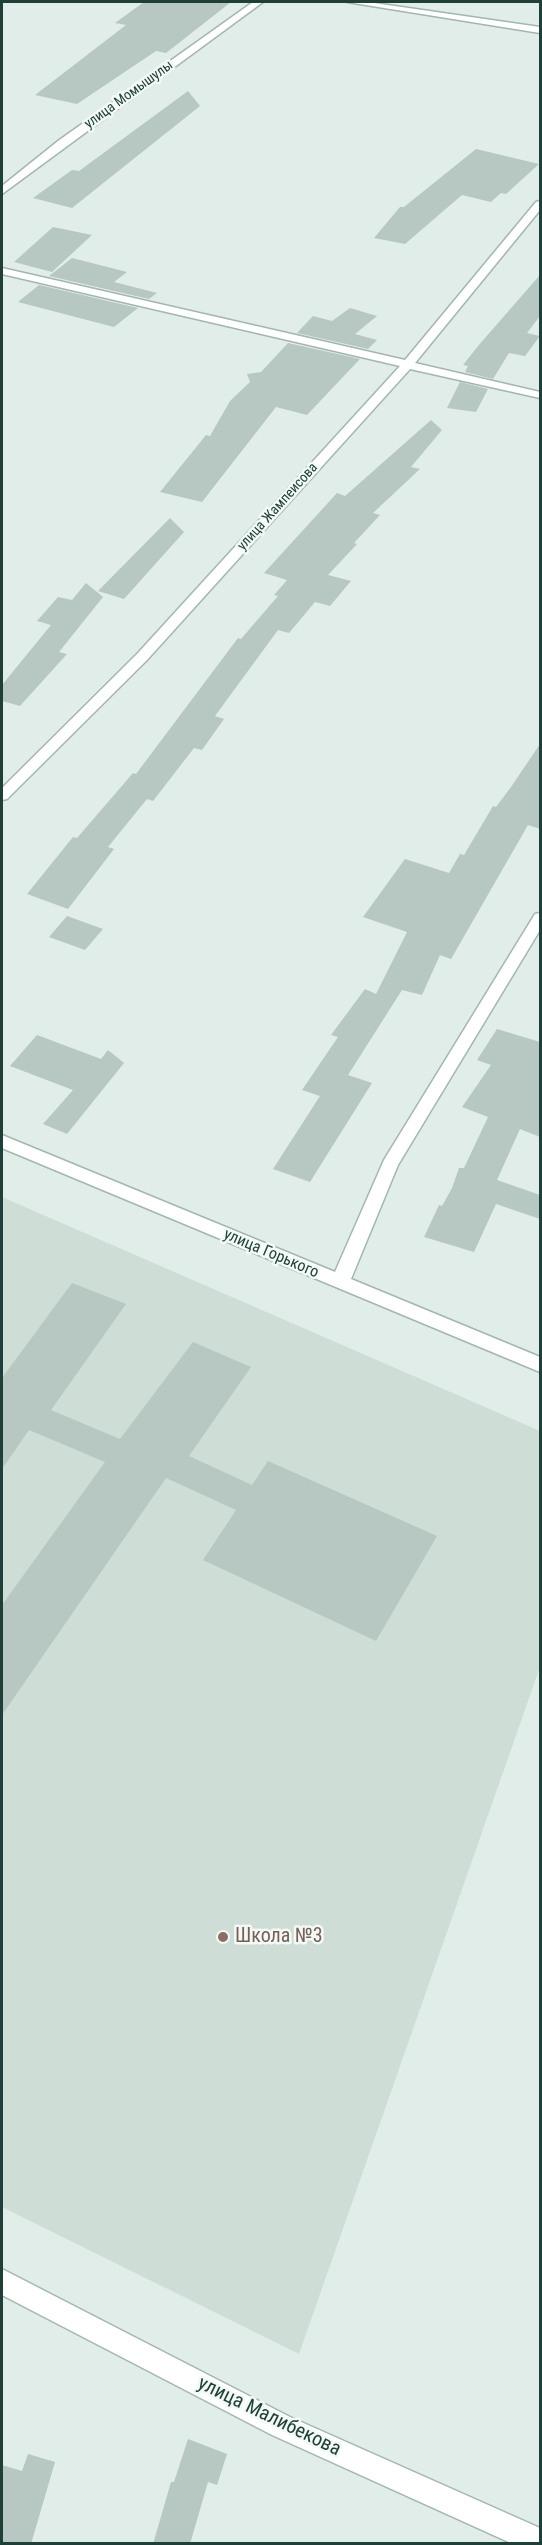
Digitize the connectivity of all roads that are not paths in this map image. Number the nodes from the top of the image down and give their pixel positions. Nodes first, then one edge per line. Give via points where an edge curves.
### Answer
1 (258, 2) edge
2 (352, 2) edge
3 (540, 30) edge
4 (2, 191) edge
5 (540, 204) edge
6 (2, 271) edge
7 (408, 364) junction
8 (540, 395) edge
9 (2, 795) edge
10 (540, 918) edge
11 (2, 1141) edge
12 (340, 1283) junction
13 (540, 1365) edge
14 (2, 2282) edge
15 (540, 2542) edge

1 - 4 street, улица Момышулы
2 - 3 street
5 - 7 street, улица Жампеисова
6 - 7 street
7 - 8 street
7 - 9 street, улица Жампеисова via 142,657
10 - 12 street via 390,1164
11 - 12 street, улица Горького
12 - 13 street, улица Горького
14 - 15 street, улица Малибекова via 281,2426

